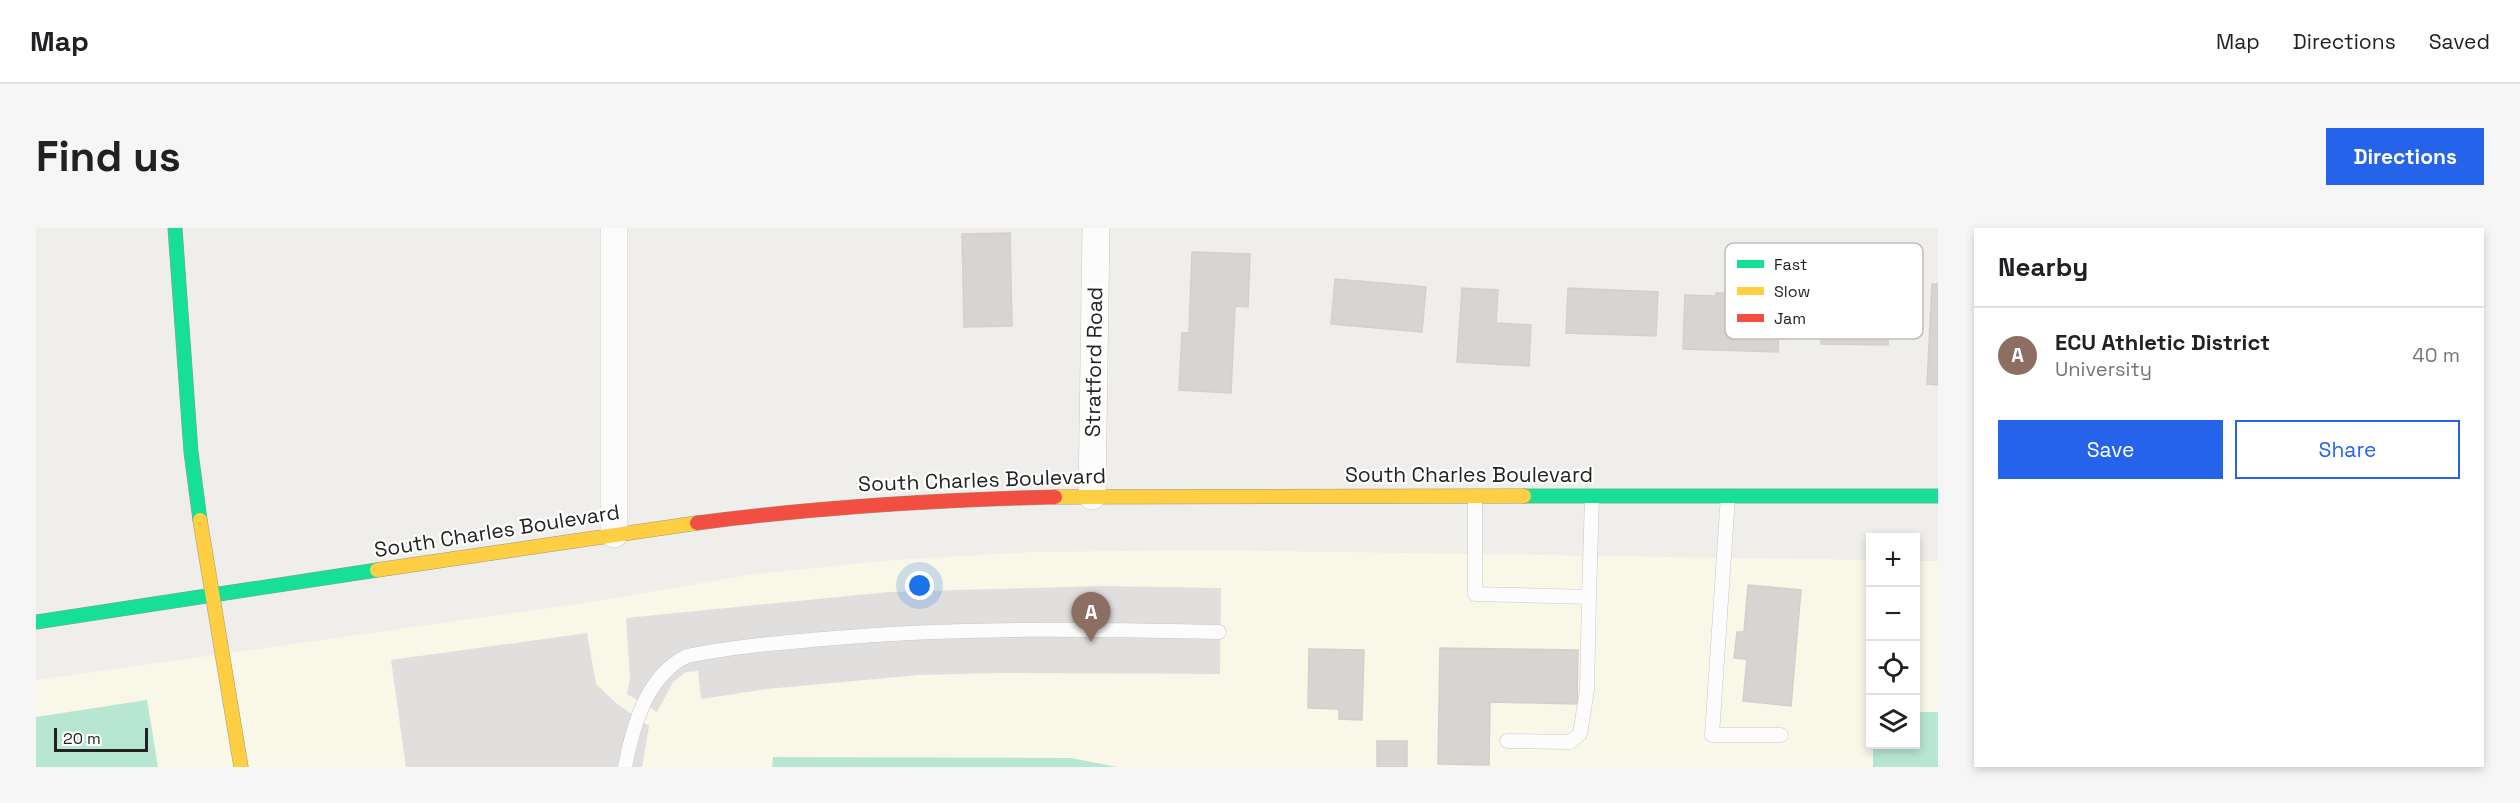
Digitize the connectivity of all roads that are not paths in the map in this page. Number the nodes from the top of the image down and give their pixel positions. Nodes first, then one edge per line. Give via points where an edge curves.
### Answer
1 (175, 228) edge
2 (614, 228) edge
3 (1096, 228) edge
4 (1092, 496) junction
5 (1475, 496) junction
6 (1728, 496) junction
7 (1938, 496) edge
8 (1592, 497) junction
9 (614, 534) junction
10 (214, 594) junction
11 (1589, 597) junction
12 (36, 622) edge
13 (1220, 632) dead end
14 (1781, 735) dead end
15 (1507, 741) dead end
16 (241, 767) edge
17 (626, 767) edge

1 - 10 main road via 191,453
2 - 9 street
3 - 4 street, Stratford Road
4 - 5 main road, South Charles Boulevard
4 - 9 main road, South Charles Boulevard via 873,504
5 - 8 main road, South Charles Boulevard
5 - 11 lane via 1475,594
6 - 7 main road, South Charles Boulevard
6 - 8 main road, South Charles Boulevard
6 - 14 lane via 1712,735
8 - 11 lane
9 - 10 main road, South Charles Boulevard
10 - 12 main road, South Charles Boulevard
10 - 16 main road
11 - 15 lane via 1587,690 1580,734 1570,742
13 - 17 lane via 940,630 787,642 687,656 672,663 651,690 633,732

